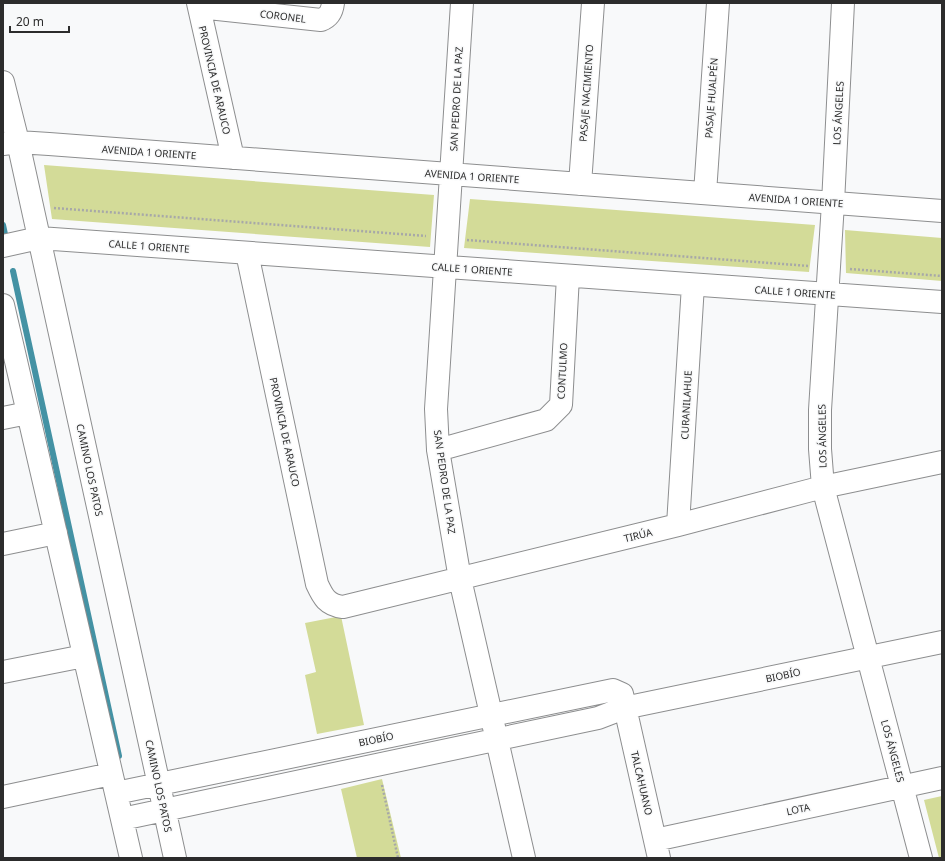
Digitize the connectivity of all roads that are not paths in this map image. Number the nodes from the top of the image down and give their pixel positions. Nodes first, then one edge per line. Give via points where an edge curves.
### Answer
1 (333, 3) edge
2 (462, 3) edge
3 (593, 3) edge
4 (718, 3) edge
5 (843, 3) edge
6 (198, 5) edge
7 (3, 82) edge
8 (10, 143) edge
9 (233, 158) junction
10 (452, 174) junction
11 (580, 184) junction
12 (705, 193) junction
13 (833, 203) junction
14 (942, 211) edge
15 (39, 238) junction
16 (3, 246) edge
17 (247, 253) junction
18 (446, 267) junction
19 (568, 276) junction
20 (693, 284) junction
21 (828, 294) junction
22 (942, 302) edge
23 (3, 305) edge
24 (28, 413) junction
25 (3, 418) edge
26 (438, 450) junction
27 (942, 462) edge
28 (823, 487) junction
29 (678, 525) junction
30 (56, 533) junction
31 (3, 544) edge
32 (460, 579) junction
33 (334, 606) joint
34 (942, 642) edge
35 (84, 656) junction
36 (868, 657) junction
37 (3, 672) edge
38 (624, 708) junction
39 (492, 715) junction
40 (497, 740) junction
41 (942, 778) edge
42 (114, 783) junction
43 (159, 784) junction
44 (902, 787) junction
45 (3, 797) edge
46 (164, 810) junction
47 (122, 819) junction
48 (657, 849) edge
49 (131, 858) edge
50 (175, 858) edge
51 (524, 858) edge
52 (921, 858) edge

1 - 6 street, CORONEL via 332,11 321,20
2 - 10 street, SAN PEDRO DE LA PAZ
3 - 11 street, PASAJE NACIMIENTO
4 - 12 street, PASAJE HUALPÉN
5 - 13 street, LOS ÁNGELES
6 - 9 street, PROVINCIA DE ARAUCO
7 - 8 street, CAMINO LOS PATOS
8 - 9 street, AVENIDA 1 ORIENTE
8 - 15 street, CAMINO LOS PATOS via 32,206
9 - 10 street, AVENIDA 1 ORIENTE
10 - 11 street, AVENIDA 1 ORIENTE
10 - 18 street, SAN PEDRO DE LA PAZ
11 - 12 street, AVENIDA 1 ORIENTE
12 - 13 street, AVENIDA 1 ORIENTE
13 - 14 street, AVENIDA 1 ORIENTE
13 - 21 street, LOS ÁNGELES
15 - 16 street, CALLE 1 ORIENTE
15 - 17 street, CALLE 1 ORIENTE
15 - 43 street, CAMINO LOS PATOS
17 - 18 street, CALLE 1 ORIENTE
17 - 33 street, PROVINCIA DE ARAUCO via 317,584 326,600
18 - 19 street, CALLE 1 ORIENTE
18 - 26 street, SAN PEDRO DE LA PAZ via 436,409
19 - 20 street, CALLE 1 ORIENTE
19 - 26 street, CONTULMO via 561,405 546,420
20 - 21 street, CALLE 1 ORIENTE
20 - 29 street, CURANILAHUE
21 - 22 street, CALLE 1 ORIENTE
21 - 28 street, LOS ÁNGELES via 820,410
23 - 24 street
24 - 25 street
24 - 30 street
26 - 32 street, SAN PEDRO DE LA PAZ
27 - 28 street, TIRÚA
28 - 29 street, TIRÚA
28 - 36 street, LOS ÁNGELES
29 - 32 street, TIRÚA
30 - 31 street
30 - 35 street
32 - 33 street, TIRÚA via 343,607
32 - 39 street, SAN PEDRO DE LA PAZ
34 - 36 street, BIOBÍO
35 - 37 street
35 - 42 street
36 - 38 street, BIOBÍO
36 - 44 street, LOS ÁNGELES
38 - 39 street, BIOBÍO via 622,694 613,690
38 - 40 street, BIOBÍO via 598,718
38 - 48 street, TALCAHUANO
39 - 40 street, SAN PEDRO DE LA PAZ
39 - 43 street, BIOBÍO
40 - 46 street, BIOBÍO
40 - 51 street, SAN PEDRO DE LA PAZ
41 - 44 street, LOTA
42 - 43 street, BIOBÍO
42 - 45 street, BIOBÍO
42 - 47 street
43 - 46 street, CAMINO LOS PATOS
44 - 48 street, LOTA
44 - 52 street, LOS ÁNGELES
46 - 47 street, BIOBÍO
46 - 50 street, CAMINO LOS PATOS
47 - 49 street

